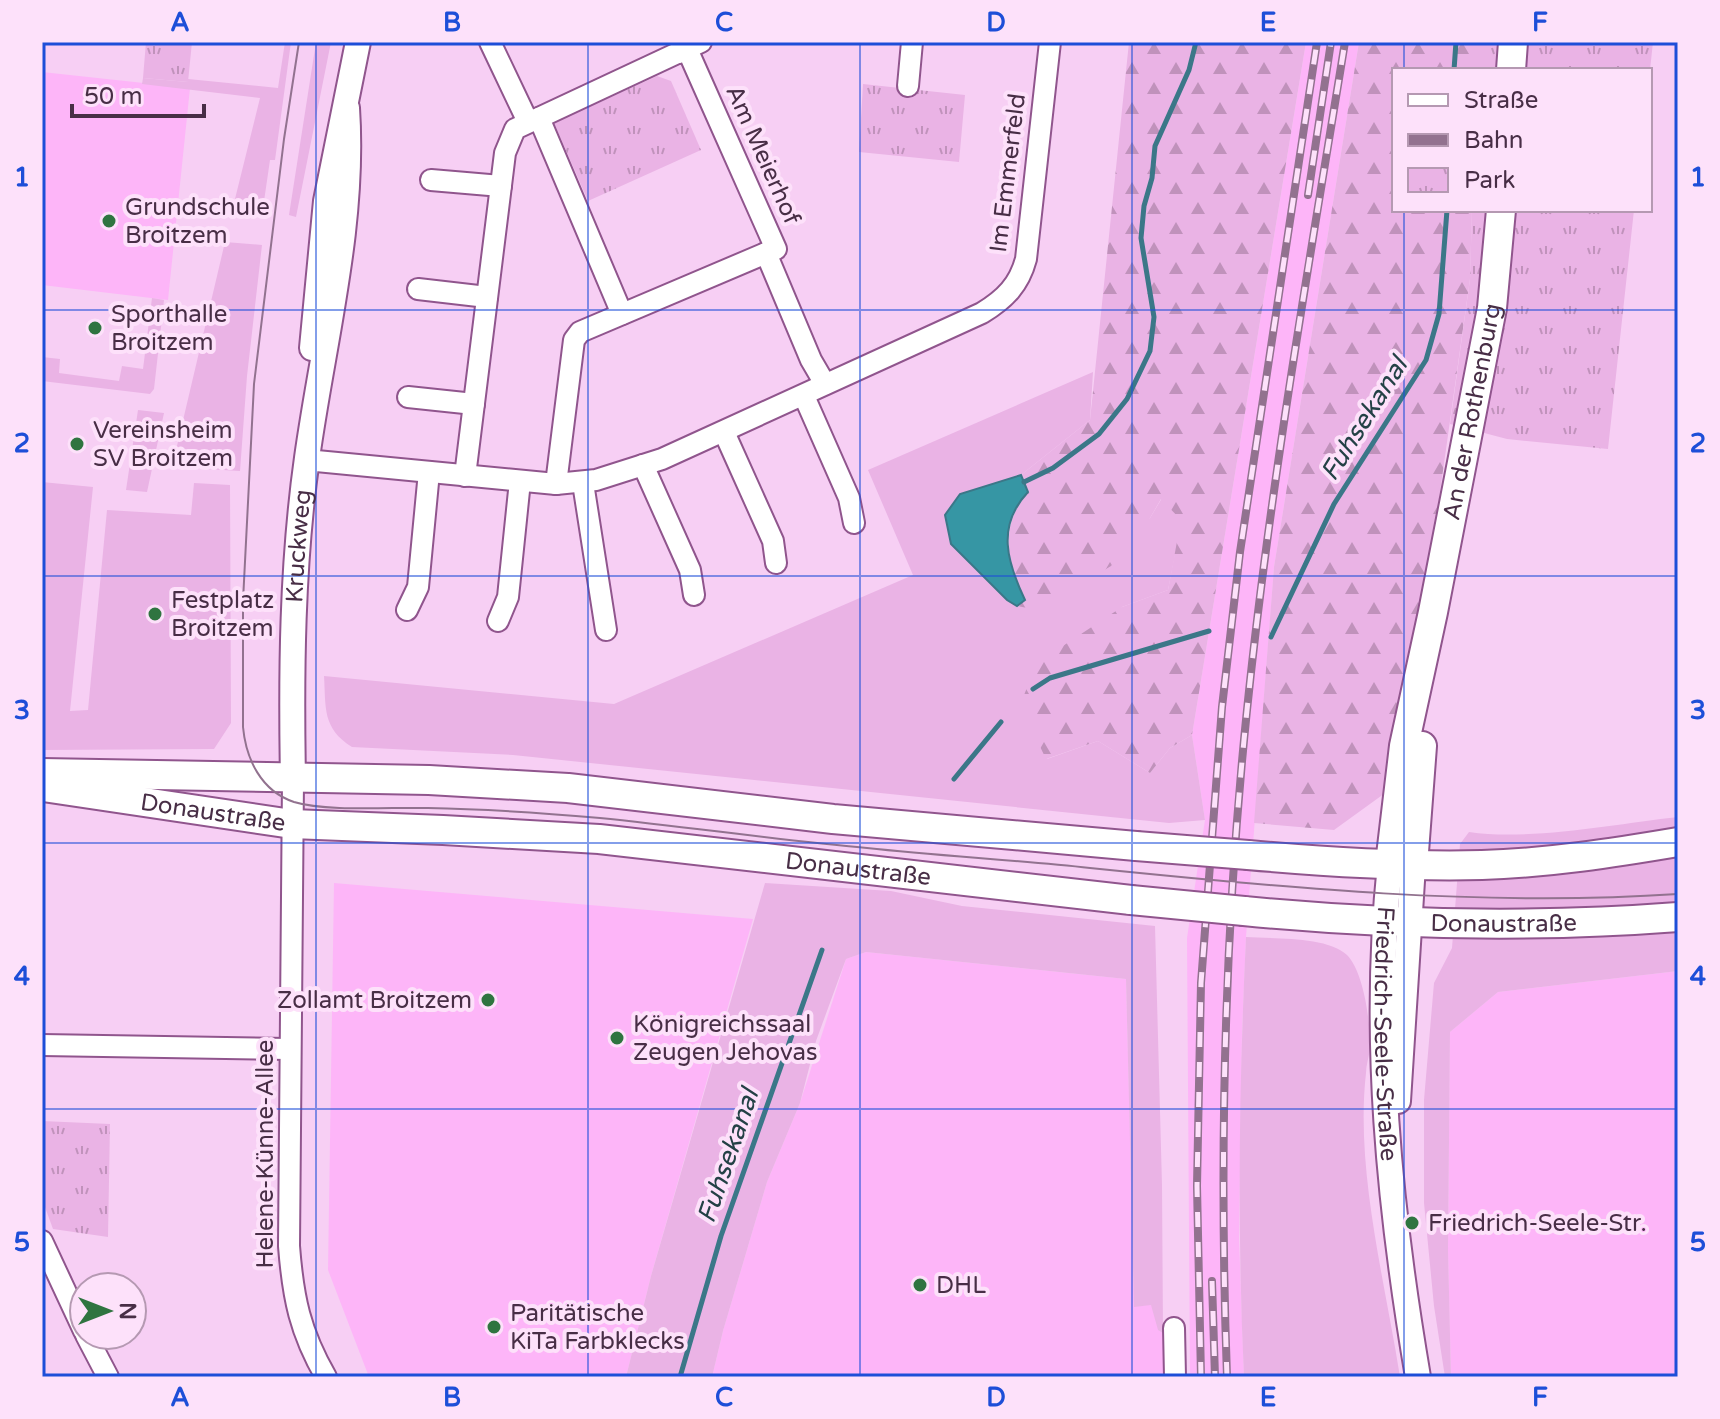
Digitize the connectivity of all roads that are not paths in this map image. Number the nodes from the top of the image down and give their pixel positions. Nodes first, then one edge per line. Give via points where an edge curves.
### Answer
1 (358, 42) edge
2 (490, 42) edge
3 (701, 42) edge
4 (912, 42) edge
5 (1050, 42) edge
6 (1513, 42) edge
7 (676, 48) edge
8 (1511, 68) edge
9 (908, 86) dead end
10 (533, 120) junction
11 (431, 180) dead end
12 (501, 186) junction
13 (1501, 212) edge
14 (766, 253) junction
15 (418, 289) dead end
16 (487, 297) junction
17 (622, 314) junction
18 (825, 384) junction
19 (804, 396) junction
20 (408, 397) dead end
21 (474, 404) junction
22 (724, 432) junction
23 (306, 460) junction
24 (643, 465) junction
25 (429, 472) junction
26 (465, 476) junction
27 (520, 481) junction
28 (583, 483) junction
29 (556, 484) junction
30 (854, 523) dead end
31 (776, 563) dead end
32 (694, 595) dead end
33 (407, 610) dead end
34 (498, 621) dead end
35 (606, 630) dead end
36 (42, 773) edge
37 (293, 780) junction
38 (42, 787) edge
39 (292, 824) junction
40 (1678, 842) edge
41 (1401, 864) junction
42 (1678, 917) edge
43 (1396, 922) junction
44 (42, 1045) edge
45 (290, 1049) junction
46 (42, 1241) edge
47 (68, 1297) edge
48 (1174, 1328) dead end
49 (94, 1351) edge
50 (108, 1377) edge
51 (326, 1377) edge
52 (1175, 1377) edge
53 (1418, 1377) edge

1 - 23 street, Kruckweg via 321,234 311,346 314,410
2 - 10 street
3 - 7 street
4 - 9 street
5 - 18 street, Im Emmerfeld via 1027,249 1018,282 982,313
6 - 8 main road
7 - 10 street
7 - 14 street, Am Meierhof via 687,49 742,171 776,249
10 - 12 street via 515,129
10 - 17 street
11 - 12 street
12 - 16 street
13 - 41 main road, An der Rothenburg via 1492,308 1433,612
14 - 17 street
14 - 18 street, Am Meierhof
15 - 16 street
16 - 21 street
17 - 29 street via 580,332 574,340
18 - 19 street, Im Emmerfeld
19 - 22 street, Im Emmerfeld
19 - 30 street via 849,498
20 - 21 street
21 - 26 street
22 - 24 street, Im Emmerfeld
22 - 31 street via 773,541
23 - 25 street, Im Emmerfeld
23 - 37 street, Kruckweg via 295,561
24 - 28 street, Im Emmerfeld
24 - 32 street via 690,570
25 - 26 street, Im Emmerfeld
25 - 33 street via 418,587
26 - 27 street, Im Emmerfeld
27 - 29 street, Im Emmerfeld
27 - 34 street via 508,597
28 - 29 street, Im Emmerfeld
28 - 35 street
36 - 37 main road, Donaustraße
37 - 39 street, Helene-Künne-Allee
37 - 41 main road, Donaustraße, bridge via 568,788 880,823
38 - 39 main road, Donaustraße
39 - 43 main road, Donaustraße, bridge via 599,839 1131,900
39 - 45 street, Helene-Künne-Allee
40 - 41 main road, Donaustraße via 1567,859
41 - 43 street, Friedrich-Seele-Straße
42 - 43 main road, Donaustraße
43 - 53 street, Friedrich-Seele-Straße via 1382,1074 1385,1139
44 - 45 street
45 - 51 street, Helene-Künne-Allee via 293,1290 308,1343
46 - 47 street
48 - 52 street
49 - 50 street

